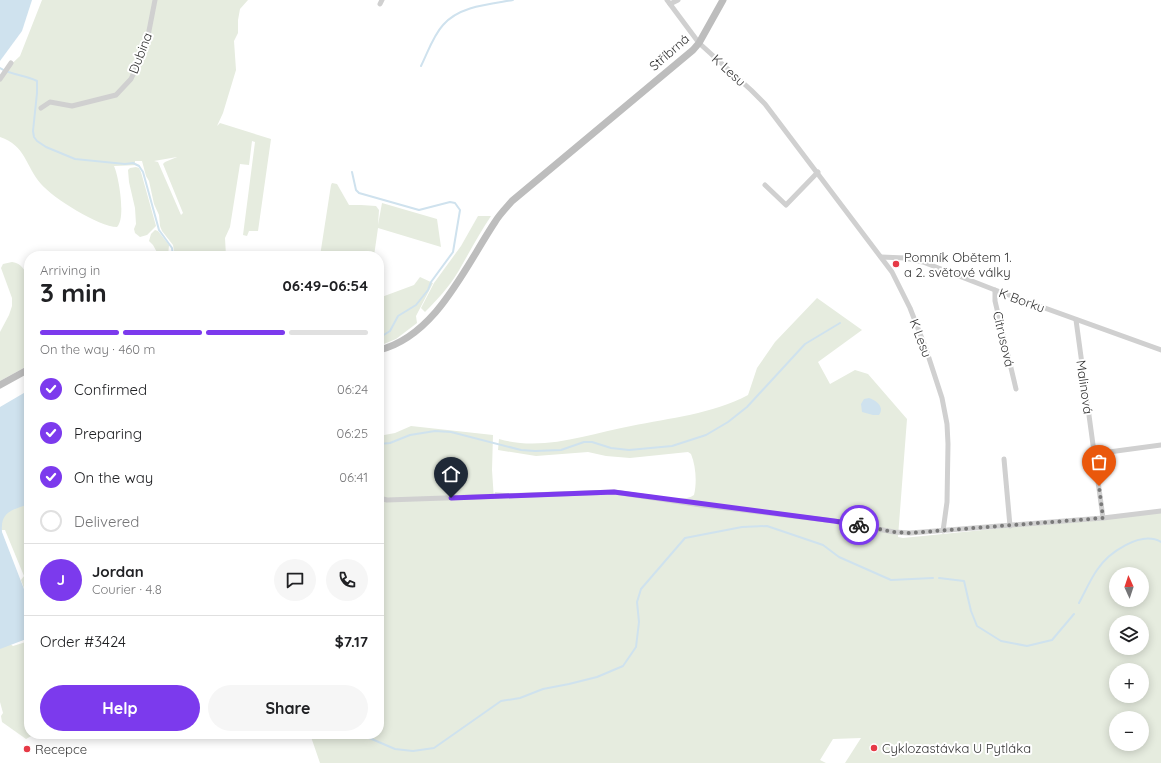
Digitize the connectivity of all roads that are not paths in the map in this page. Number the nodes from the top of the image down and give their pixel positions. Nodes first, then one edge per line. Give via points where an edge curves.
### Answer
1 (155, 0) edge
2 (678, 0) edge
3 (723, 0) edge
4 (668, 2) edge
5 (699, 43) junction
6 (11, 63) dead end
7 (0, 78) edge
8 (41, 108) dead end
9 (818, 172) junction
10 (765, 185) dead end
11 (881, 257) junction
12 (994, 290) junction
13 (1076, 320) junction
14 (384, 348) edge
15 (1161, 350) edge
16 (24, 372) edge
17 (0, 385) edge
18 (1016, 389) dead end
19 (1161, 445) edge
20 (1094, 454) junction
21 (1004, 460) dead end
22 (384, 499) edge
23 (1161, 511) edge
24 (1103, 518) junction
25 (1010, 526) junction
26 (943, 531) junction

1 - 8 street, Dubina via 141,57 131,79 116,95 72,106 50,102
2 - 4 street
3 - 5 street, Stříbrná
4 - 5 street, K Lesu
5 - 9 street, K Lesu via 765,104
5 - 14 street, Stříbrná via 512,201 495,221 438,309 411,334
6 - 7 street
9 - 10 street via 786,205
9 - 11 street, K Lesu
11 - 12 street, K Borku via 923,262
11 - 26 street, K Lesu via 892,272 910,308 942,398 948,444 947,502
12 - 13 street, K Borku
12 - 18 street, Citrusová
13 - 15 street, K Borku
13 - 20 street, Malinová
16 - 17 street
19 - 20 street
20 - 24 street, Malinová
21 - 25 street
22 - 26 street via 614,492 834,521 894,532
23 - 24 street
24 - 25 street
25 - 26 street

